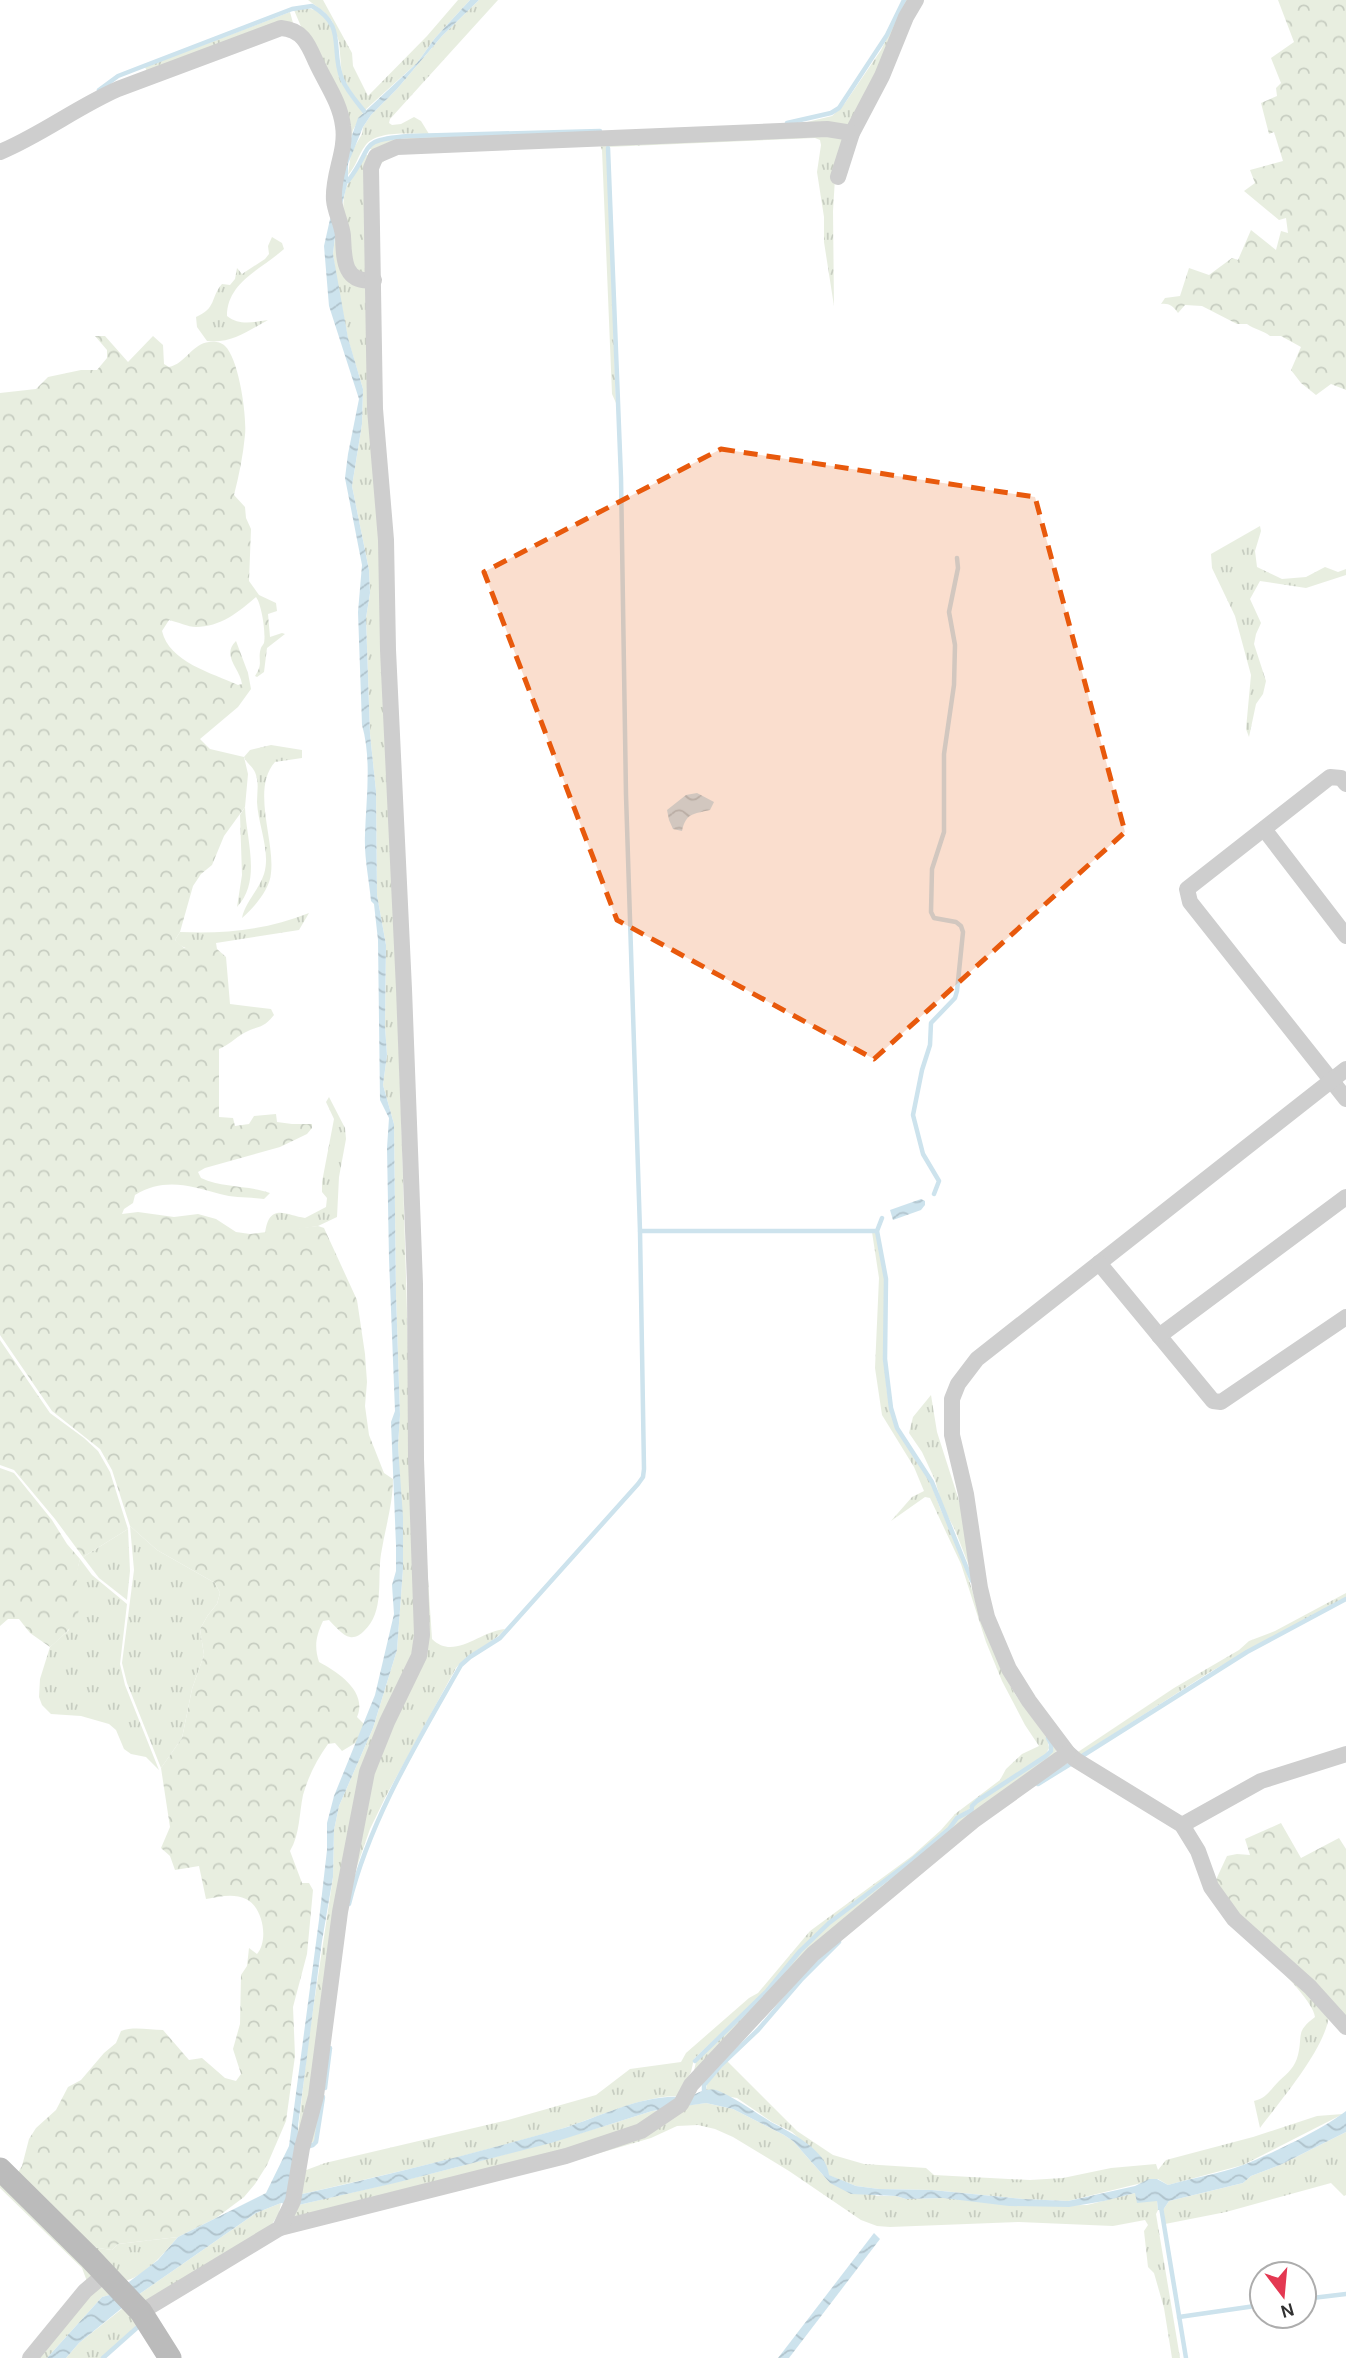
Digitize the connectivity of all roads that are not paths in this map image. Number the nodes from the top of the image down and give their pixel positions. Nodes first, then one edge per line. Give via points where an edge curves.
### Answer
1 (916, 0) edge
2 (852, 134) junction
3 (0, 152) edge
4 (838, 177) dead end
5 (374, 279) junction
6 (1346, 784) edge
7 (1264, 829) junction
8 (1346, 936) edge
9 (1346, 1069) edge
10 (1332, 1080) junction
11 (1346, 1098) edge
12 (1346, 1197) edge
13 (1099, 1263) junction
14 (1346, 1317) edge
15 (1159, 1336) junction
16 (1068, 1753) junction
17 (1346, 1754) edge
18 (1182, 1825) junction
19 (1346, 2027) edge
20 (0, 2169) edge
21 (280, 2228) junction
22 (105, 2274) junction
23 (139, 2311) junction
24 (30, 2358) edge
25 (170, 2358) edge

1 - 2 street
2 - 4 street
2 - 5 street via 827,129 397,147 376,156 371,168
3 - 5 street via 118,89 281,28 292,29 311,49 336,99 343,125 334,199 345,265 363,281
5 - 21 street via 375,409 386,540 414,1271 422,1635 419,1656 367,1772 340,1912 316,2096 293,2201
6 - 7 street via 1330,777
7 - 8 street
7 - 10 street via 1187,889 1190,902
9 - 10 street
10 - 11 street
10 - 13 street
12 - 15 street
13 - 15 street
13 - 16 street via 977,1359 952,1399 953,1435 987,1617 1009,1669
14 - 15 street via 1221,1402 1213,1401
16 - 18 street
16 - 21 street via 974,1821 813,1954 691,2085 681,2104 641,2131 566,2156
17 - 18 street via 1261,1781
18 - 19 street via 1211,1887 1234,1919 1310,1987
20 - 22 street
21 - 23 street
22 - 23 street
22 - 24 street via 85,2291
23 - 25 street

